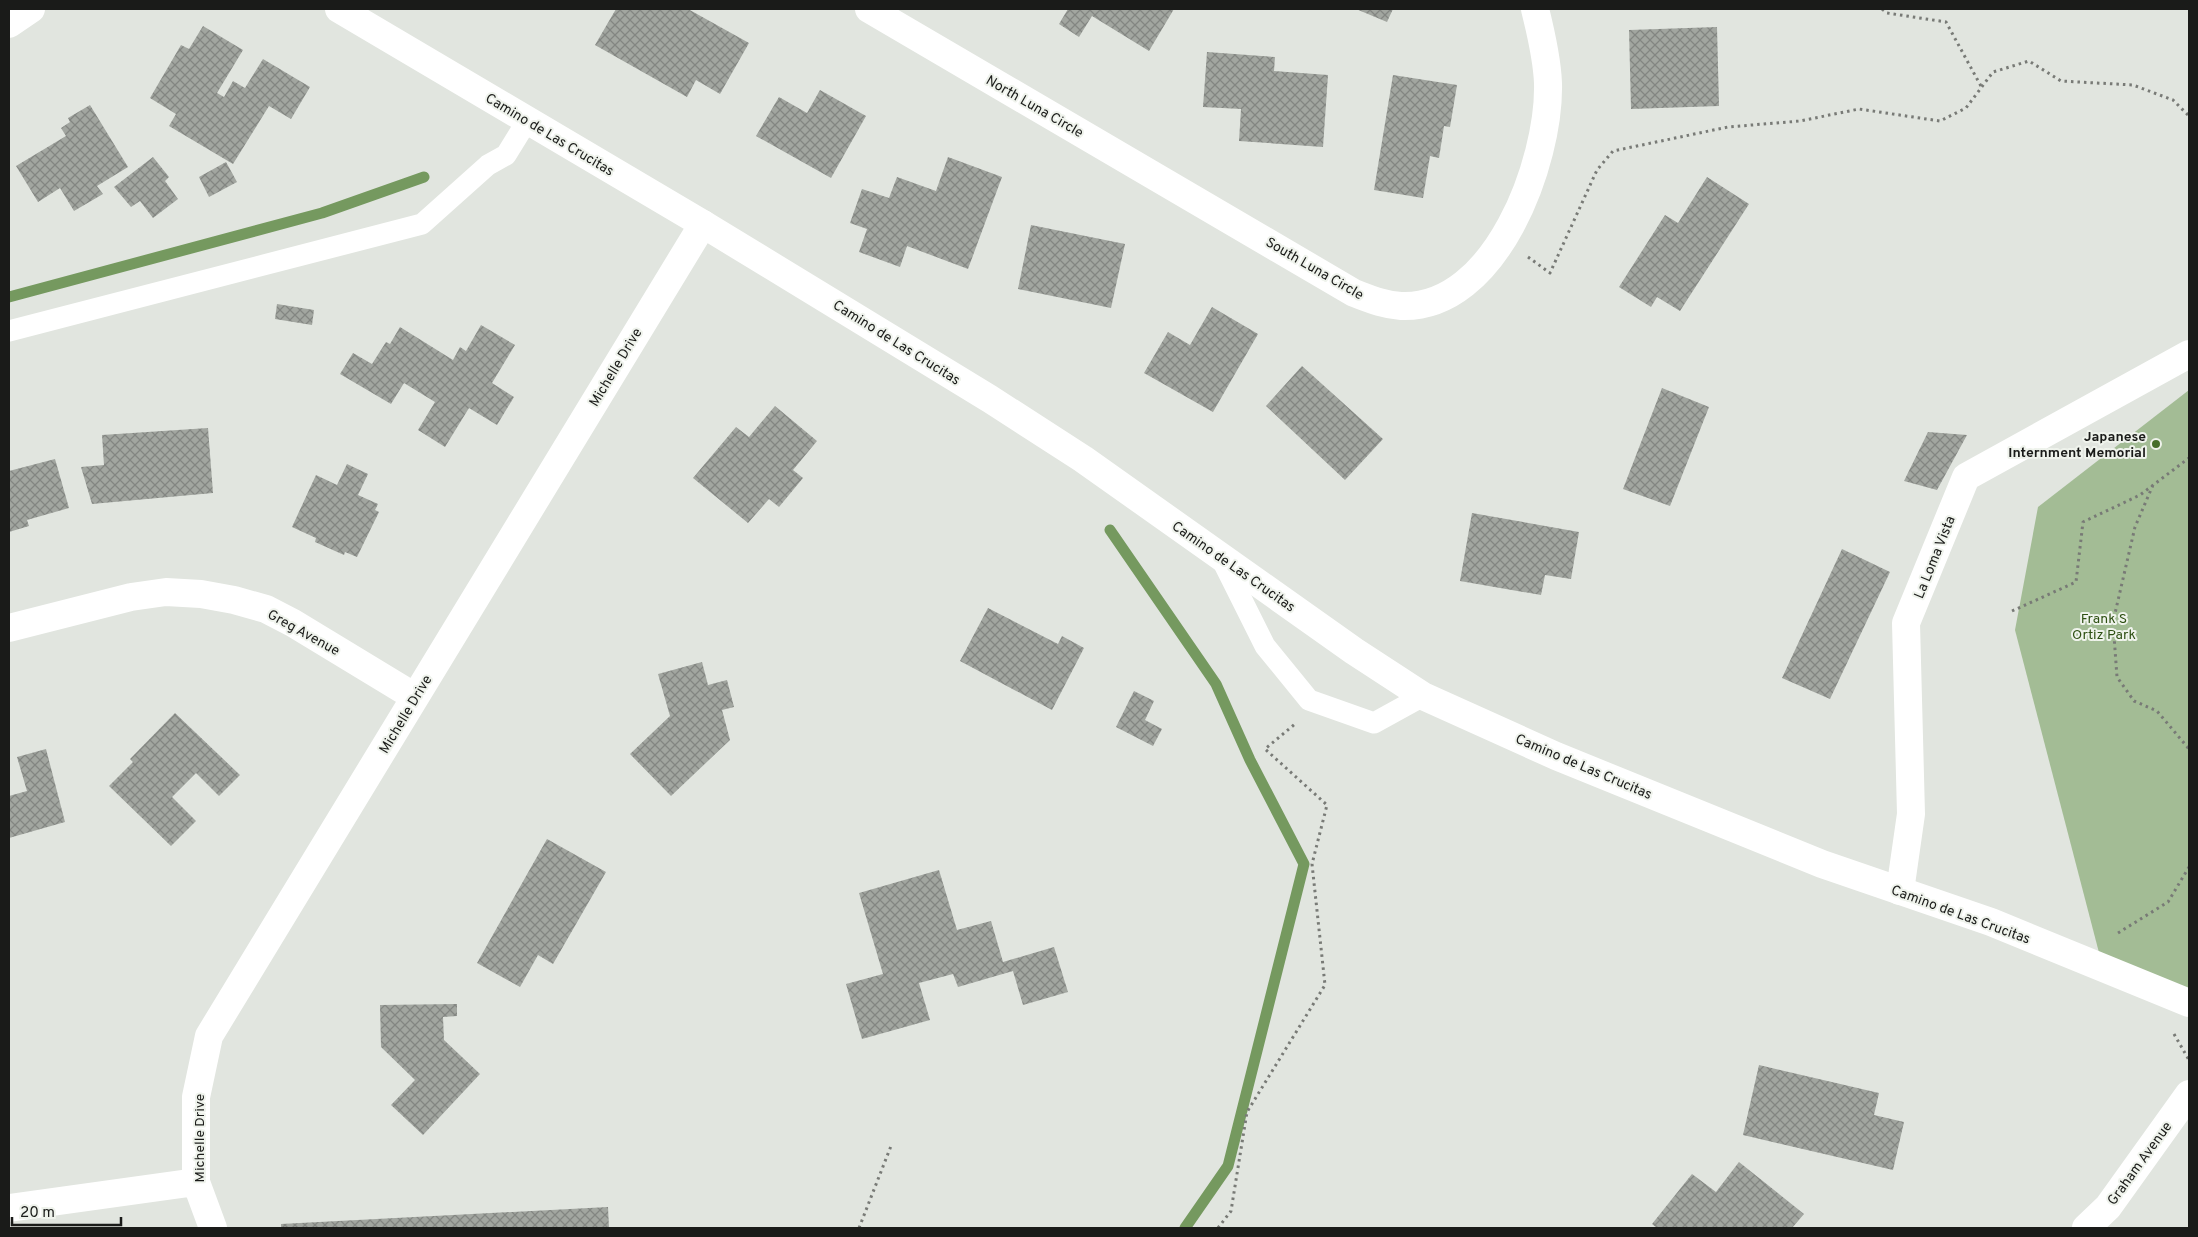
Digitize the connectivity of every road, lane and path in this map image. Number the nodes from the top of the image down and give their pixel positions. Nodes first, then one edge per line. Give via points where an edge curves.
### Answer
1 (31, 9) edge
2 (339, 9) edge
3 (869, 9) edge
4 (1535, 9) edge
5 (1882, 9) edge
6 (9, 24) edge
7 (1982, 88) junction
8 (2189, 116) edge
9 (527, 121) junction
10 (1201, 202) joint
11 (703, 224) junction
12 (1502, 239) junction
13 (9, 331) edge
14 (2189, 354) edge
15 (2189, 458) edge
16 (2153, 484) junction
17 (1218, 553) junction
18 (2012, 611) dead end
19 (9, 628) edge
20 (1423, 696) junction
21 (415, 697) junction
22 (1309, 700) junction
23 (2189, 748) edge
24 (2189, 867) edge
25 (1900, 892) junction
26 (2118, 933) dead end
27 (2189, 1003) edge
28 (2172, 1032) dead end
29 (2189, 1060) edge
30 (2189, 1094) edge
31 (891, 1146) dead end
32 (196, 1182) junction
33 (9, 1208) edge
34 (213, 1228) edge
35 (859, 1228) edge
36 (1218, 1228) edge
37 (2086, 1228) edge

1 - 6 street
2 - 9 street, Camino de Las Crucitas
3 - 10 street, North Luna Circle
4 - 12 street, South Luna Circle via 1548,84 1545,124 1536,166 1522,205
5 - 7 path via 1886,13 1946,22
7 - 8 path via 1993,72 2029,61 2061,81 2133,85 2173,100
7 - 12 path via 1966,108 1940,122 1859,109 1800,121 1728,127 1613,151 1597,170 1550,273
9 - 11 street, Camino de Las Crucitas
9 - 13 lane via 506,155 488,165 422,224
10 - 12 street, South Luna Circle via 1354,293 1380,304 1403,306 1450,294 1469,281 1488,261
11 - 17 street, Camino de Las Crucitas via 990,399
11 - 21 street, Michelle Drive
14 - 25 street, La Loma Vista via 1966,477 1906,624 1911,814
15 - 16 path
16 - 18 path via 2140,495 2083,522 2076,582
16 - 23 path via 2135,527 2112,622 2117,677 2134,701 2157,711
17 - 20 street, Camino de Las Crucitas via 1354,651
17 - 22 lane via 1265,646
19 - 21 street, Greg Avenue via 131,597 166,592 201,594 266,609
20 - 22 lane via 1374,723
20 - 25 street, Camino de Las Crucitas via 1566,760 1822,864
21 - 32 street, Michelle Drive via 210,1036 196,1097
22 - 36 path via 1314,716 1303,718 1265,748 1327,805 1312,864 1325,985 1247,1112 1231,1211
24 - 26 path via 2168,902
25 - 27 street, Camino de Las Crucitas via 1991,922
28 - 29 path
30 - 37 street, Graham Avenue via 2108,1207
31 - 35 path
32 - 33 street
32 - 34 street, Michelle Drive

